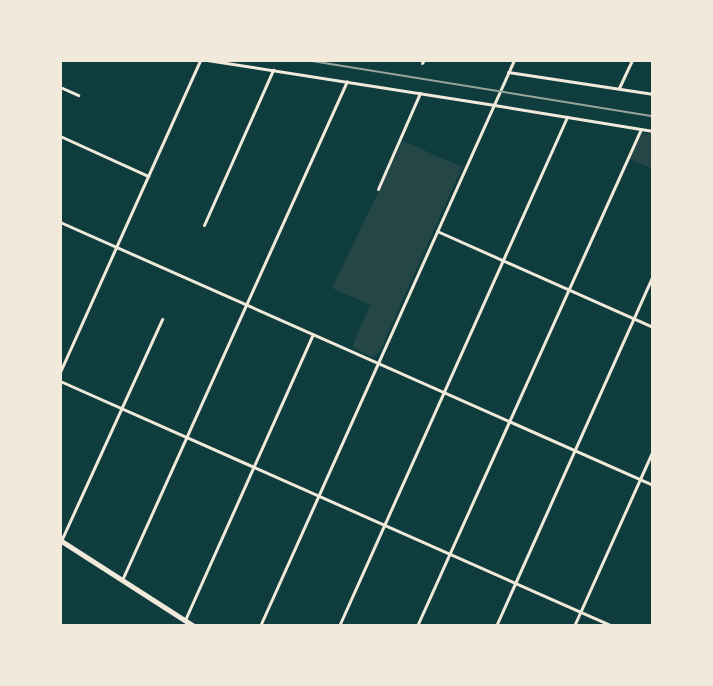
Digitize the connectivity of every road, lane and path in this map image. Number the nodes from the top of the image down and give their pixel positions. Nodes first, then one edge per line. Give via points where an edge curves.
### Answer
1 (200, 60) edge
2 (207, 60) edge
3 (514, 60) edge
4 (632, 60) edge
5 (273, 70) junction
6 (508, 72) junction
7 (347, 81) junction
8 (60, 87) edge
9 (619, 88) junction
10 (420, 93) junction
11 (653, 94) edge
12 (78, 95) dead end
13 (494, 105) junction
14 (567, 117) junction
15 (640, 129) junction
16 (653, 131) edge
17 (60, 136) edge
18 (148, 176) junction
19 (378, 189) dead end
20 (60, 222) edge
21 (204, 225) dead end
22 (437, 231) junction
23 (116, 247) junction
24 (503, 260) junction
25 (653, 275) edge
26 (568, 290) junction
27 (247, 305) junction
28 (634, 318) junction
29 (162, 320) dead end
30 (653, 327) edge
31 (313, 334) junction
32 (378, 363) junction
33 (60, 372) edge
34 (60, 381) edge
35 (444, 392) junction
36 (122, 408) junction
37 (509, 421) junction
38 (188, 438) junction
39 (653, 450) edge
40 (574, 451) junction
41 (253, 466) junction
42 (640, 479) junction
43 (653, 485) edge
44 (319, 495) junction
45 (384, 524) junction
46 (60, 541) edge
47 (450, 554) junction
48 (122, 581) junction
49 (515, 583) junction
50 (580, 612) junction
51 (184, 620) junction
52 (194, 626) edge
53 (260, 626) edge
54 (339, 626) edge
55 (417, 626) edge
56 (496, 626) edge
57 (574, 626) edge
58 (612, 626) edge

1 - 18 street
2 - 5 street
3 - 6 street
4 - 9 street
5 - 7 street
5 - 21 street
6 - 9 street
6 - 13 street
7 - 10 street
7 - 27 street
8 - 12 street
9 - 11 street
10 - 13 street
10 - 19 street
13 - 14 street
13 - 22 street
14 - 15 street
14 - 24 street
15 - 16 street
15 - 26 street
17 - 18 street
18 - 23 street
20 - 23 street
22 - 24 street
22 - 32 street
23 - 27 street
23 - 33 street
24 - 26 street
24 - 35 street
25 - 28 street
26 - 28 street
26 - 37 street
27 - 31 street
27 - 38 street
28 - 30 street
28 - 40 street
29 - 36 street
31 - 32 street
31 - 41 street
32 - 35 street
32 - 44 street
34 - 36 street
35 - 37 street
35 - 45 street
36 - 38 street
36 - 46 street
37 - 40 street
37 - 47 street
38 - 41 street
38 - 48 street
39 - 42 street
40 - 42 street
40 - 49 street
41 - 44 street
41 - 51 street
42 - 43 street
42 - 50 street
44 - 45 street
44 - 53 street
45 - 47 street
45 - 54 street
46 - 48 main road
47 - 49 street
47 - 55 street
48 - 51 main road
49 - 50 street
49 - 56 street
50 - 57 street
50 - 58 street
51 - 52 main road

